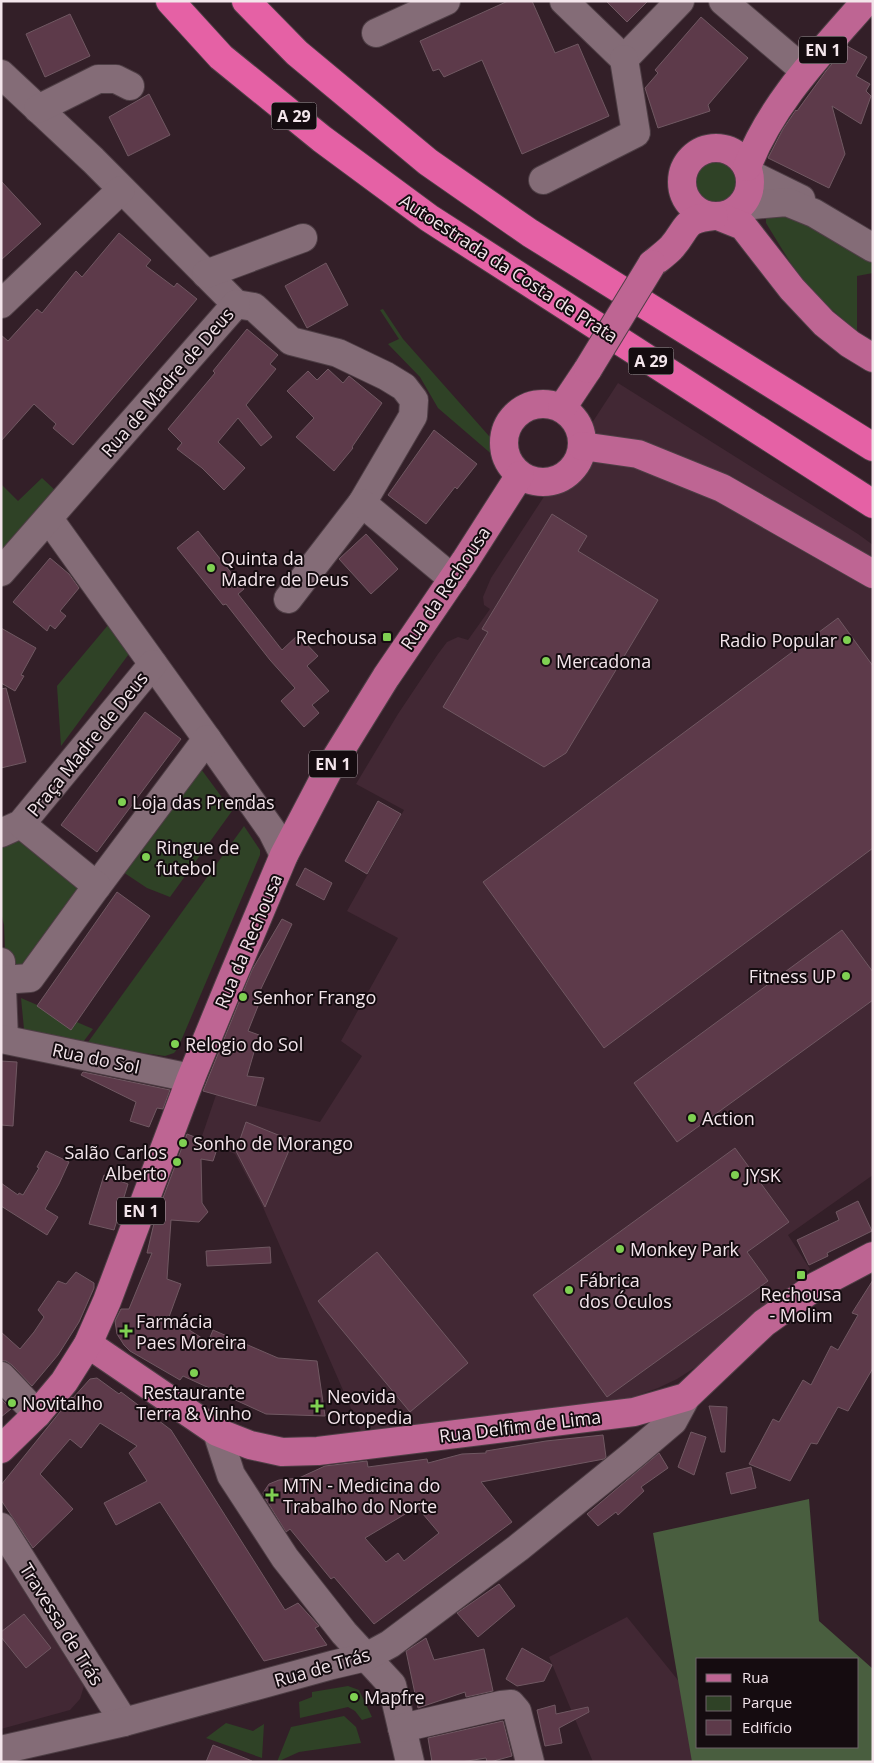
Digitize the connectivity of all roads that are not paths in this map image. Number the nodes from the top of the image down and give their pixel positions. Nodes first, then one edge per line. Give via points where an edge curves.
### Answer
1 (170, 1) edge
2 (246, 1) edge
3 (446, 1) edge
4 (564, 1) edge
5 (680, 1) edge
6 (724, 1) edge
7 (866, 1) edge
8 (376, 34) dead end
9 (624, 59) junction
10 (805, 71) junction
11 (1, 74) edge
12 (130, 86) dead end
13 (782, 100) junction
14 (38, 109) junction
15 (711, 148) junction
16 (543, 180) dead end
17 (121, 190) junction
18 (683, 191) junction
19 (738, 197) junction
20 (303, 238) dead end
21 (873, 248) edge
22 (652, 264) junction
23 (206, 274) junction
24 (1, 304) edge
25 (236, 304) junction
26 (873, 346) edge
27 (873, 358) edge
28 (562, 408) junction
29 (582, 446) junction
30 (873, 447) edge
31 (520, 475) junction
32 (362, 502) junction
33 (873, 504) edge
34 (49, 519) junction
35 (1, 572) edge
36 (873, 574) edge
37 (453, 579) junction
38 (288, 599) dead end
39 (152, 664) junction
40 (208, 739) junction
41 (11, 829) edge
42 (284, 854) junction
43 (97, 886) junction
44 (1, 962) edge
45 (2, 980) edge
46 (3, 1039) edge
47 (191, 1078) junction
48 (873, 1256) edge
49 (88, 1344) junction
50 (1, 1376) edge
51 (686, 1397) junction
52 (634, 1412) junction
53 (37, 1414) junction
54 (217, 1432) junction
55 (642, 1447) junction
56 (1, 1449) edge
57 (1, 1527) edge
58 (366, 1658) junction
59 (124, 1722) junction
60 (402, 1728) junction
61 (1, 1750) edge
62 (410, 1762) edge
63 (530, 1762) edge

1 - 33 highway, Autoestrada da Costa de Prata / A 29 via 221,57 322,139 428,218
2 - 30 highway, A 29 via 297,53 428,162 530,233
3 - 8 street
4 - 9 street
5 - 9 street
6 - 10 street
7 - 10 main road, EN 1
9 - 16 street via 636,133
10 - 13 main road, EN 1
11 - 14 street, Rua de Madre de Deus
12 - 14 street via 116,78 98,79
13 - 15 main road, EN 1 via 746,132
13 - 19 main road, EN 1 via 756,142
14 - 17 street, Rua de Madre de Deus
15 - 18 main road, EN 1 via 698,153 688,163 682,176
15 - 19 main road via 732,152 743,161
17 - 23 street, Rua de Madre de Deus
17 - 24 street
18 - 19 main road via 694,208 707,215
18 - 22 main road, EN 1 via 679,209 661,239
19 - 21 street via 787,202 814,213
19 - 22 main road, EN 1 via 688,223 671,248
19 - 26 main road via 809,296 840,325
19 - 27 main road via 743,226 792,289 824,323
20 - 23 street
22 - 28 main road, EN 1, bridge
23 - 25 street, Rua de Madre de Deus
25 - 32 street via 254,307 292,341 338,353 386,376 404,387 414,400 413,416
25 - 34 street, Rua de Madre de Deus
28 - 29 main road via 579,427
28 - 31 main road via 550,404 524,408 507,427 505,453
29 - 31 main road via 576,464 568,474 556,480 544,482
29 - 36 main road via 638,454 722,488
31 - 37 main road, Rua da Rechousa / EN 1
32 - 37 street
32 - 38 street
34 - 35 street, Rua de Madre de Deus
34 - 39 street, Praça Madre de Deus
37 - 42 main road, Rua da Rechousa / EN 1 via 391,669 329,769
39 - 40 street, Praça Madre de Deus
39 - 41 street, Praça Madre de Deus
40 - 42 street, Praça Madre de Deus
40 - 43 street
41 - 43 street, Praça Madre de Deus
42 - 47 main road, Rua da Rechousa / EN 1
43 - 45 street via 30,978
44 - 45 street
45 - 46 street
46 - 47 street, Rua do Sol
47 - 49 main road, Rua da Rechousa / EN 1
48 - 51 main road, Rua Delfim de Lima via 816,1286 764,1324
49 - 53 main road, Rua da Rechousa / EN 1 via 64,1382
49 - 54 main road, Rua Delfim de Lima
50 - 53 street
51 - 52 main road, Rua Delfim de Lima
51 - 55 street, Rua de Trás via 673,1421
52 - 54 main road, Rua Delfim de Lima via 318,1451 282,1452 250,1445
52 - 55 street via 641,1428
53 - 56 main road, Rua da Rechousa / EN 1
54 - 58 street via 231,1475 284,1558
55 - 58 street, Rua de Trás via 518,1548 390,1644
57 - 59 street, Travessa de Trás
58 - 59 street, Rua de Trás
58 - 60 street via 392,1685
59 - 61 street, Rua de Trás
60 - 62 street
60 - 63 street via 511,1704 517,1711

